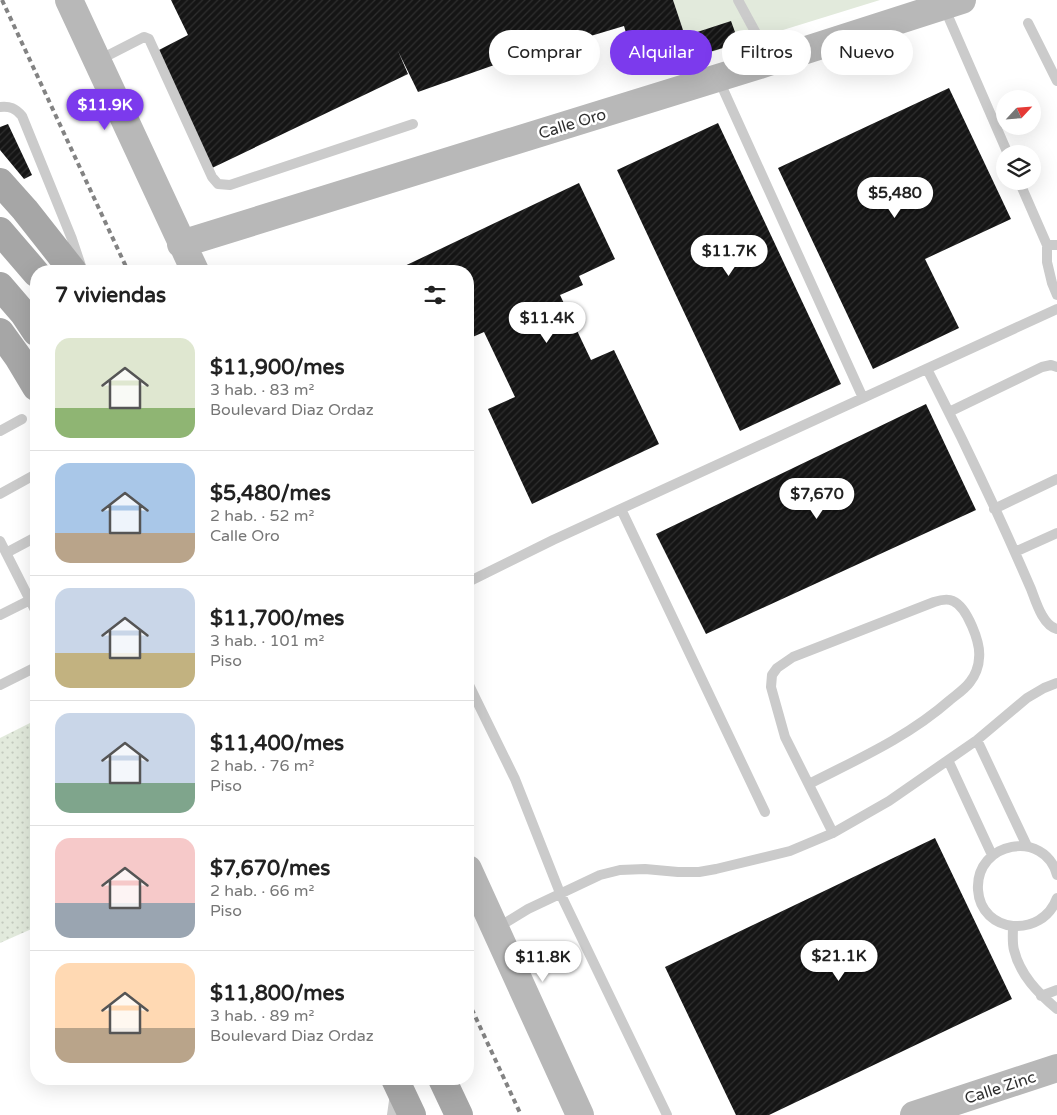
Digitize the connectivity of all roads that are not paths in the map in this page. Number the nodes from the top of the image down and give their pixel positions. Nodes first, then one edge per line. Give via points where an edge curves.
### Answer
1 (69, 0) edge
2 (738, 0) edge
3 (953, 3) edge
4 (1028, 23) dead end
5 (754, 30) edge
6 (811, 49) edge
7 (96, 62) junction
8 (728, 75) edge
9 (718, 78) junction
10 (1057, 81) edge
11 (0, 107) edge
12 (413, 124) dead end
13 (1005, 145) edge
14 (0, 182) edge
15 (1024, 190) edge
16 (0, 231) edge
17 (181, 244) junction
18 (1052, 245) edge
19 (69, 265) edge
20 (80, 265) edge
21 (192, 265) edge
22 (30, 266) edge
23 (0, 286) edge
24 (1057, 295) edge
25 (1057, 309) edge
26 (30, 323) edge
27 (0, 332) edge
28 (1057, 366) edge
29 (927, 368) junction
30 (30, 377) edge
31 (863, 398) junction
32 (949, 412) junction
33 (22, 419) dead end
34 (0, 431) edge
35 (30, 477) edge
36 (1057, 480) edge
37 (0, 494) edge
38 (622, 509) junction
39 (994, 509) junction
40 (1057, 533) edge
41 (0, 541) edge
42 (30, 541) edge
43 (1015, 552) junction
44 (6, 553) junction
45 (474, 579) edge
46 (30, 594) edge
47 (30, 600) edge
48 (0, 615) edge
49 (1057, 629) edge
50 (30, 670) edge
51 (1057, 683) edge
52 (0, 685) edge
53 (474, 695) edge
54 (977, 740) junction
55 (948, 760) junction
56 (808, 784) junction
57 (765, 812) dead end
58 (833, 833) junction
59 (1027, 846) junction
60 (992, 855) junction
61 (1053, 858) edge
62 (1057, 875) edge
63 (474, 882) edge
64 (560, 893) junction
65 (1056, 905) edge
66 (1012, 926) junction
67 (495, 929) junction
68 (1057, 990) edge
69 (1041, 996) junction
70 (1057, 1009) edge
71 (1057, 1068) edge
72 (396, 1085) edge
73 (398, 1085) edge
74 (445, 1085) edge
75 (392, 1115) edge
76 (412, 1115) edge
77 (459, 1115) edge
78 (580, 1115) edge
79 (667, 1115) edge
80 (914, 1115) edge

1 - 7 street
2 - 5 lane
3 - 6 street, Calle Oro
3 - 13 lane
4 - 10 lane
7 - 12 lane via 144,36 149,39 218,184 230,185
7 - 17 street
8 - 9 street, Calle Oro
9 - 17 street, Calle Oro
9 - 31 lane
11 - 20 lane via 8,106 22,116
14 - 19 main road
15 - 18 lane
16 - 22 main road
17 - 21 street
18 - 24 lane via 1047,262
23 - 26 main road
25 - 29 lane
27 - 30 main road
28 - 32 lane via 1042,368
29 - 31 lane
29 - 32 lane
31 - 38 lane
32 - 39 lane
33 - 34 lane
35 - 37 lane
36 - 39 lane
38 - 45 lane
38 - 57 lane
39 - 43 lane
40 - 43 lane
41 - 44 lane
42 - 44 lane
43 - 49 lane via 1046,621
44 - 46 lane
47 - 48 lane
50 - 52 lane
51 - 54 lane via 1027,698
53 - 64 lane via 515,779
54 - 55 lane
54 - 59 lane
55 - 58 lane via 889,801
55 - 60 lane
56 - 56 lane via 786,737 771,687 772,675 777,668 793,657 934,602 954,601 962,608 976,637 980,656 970,683 901,737
56 - 58 lane
58 - 64 lane via 790,851 716,869 699,872 620,870
59 - 60 lane via 1003,849
59 - 61 lane
60 - 66 lane via 984,865 978,891 990,914
61 - 62 lane
63 - 67 street
64 - 67 lane
64 - 79 lane
65 - 66 lane via 1037,923
66 - 69 lane via 1014,949 1022,972
67 - 78 street
68 - 69 lane
69 - 70 lane
71 - 80 street, Calle Zinc
72 - 75 lane
73 - 76 main road
74 - 77 main road

